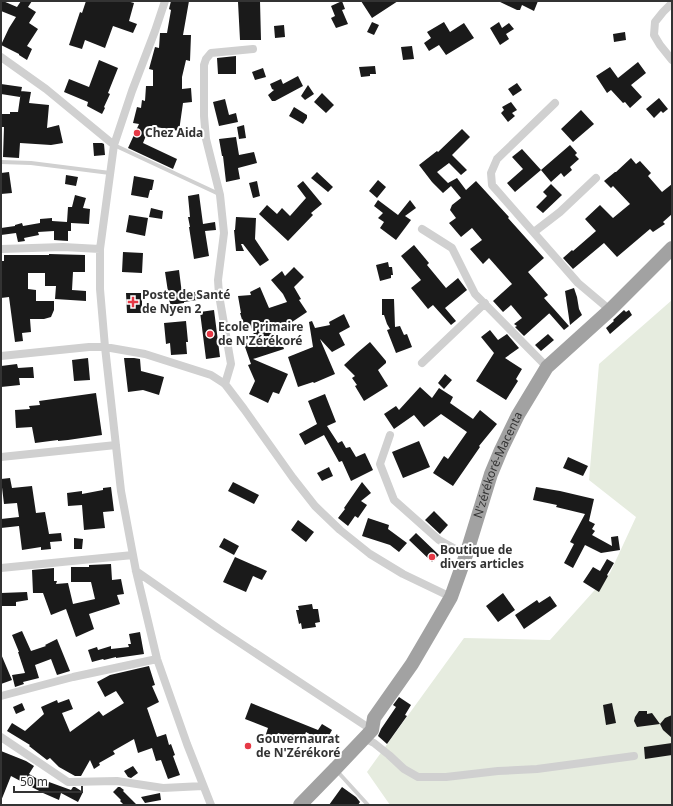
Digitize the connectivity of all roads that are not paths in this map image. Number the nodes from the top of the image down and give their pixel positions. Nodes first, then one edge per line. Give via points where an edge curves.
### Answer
1 (165, 1) edge
2 (672, 3) edge
3 (253, 49) dead end
4 (1, 57) edge
5 (672, 60) edge
6 (555, 103) dead end
7 (114, 145) junction
8 (1, 162) edge
9 (110, 173) junction
10 (596, 178) dead end
11 (220, 195) junction
12 (422, 229) dead end
13 (534, 232) junction
14 (672, 248) edge
15 (1, 249) edge
16 (100, 249) junction
17 (485, 303) junction
18 (610, 310) junction
19 (105, 347) junction
20 (1, 356) edge
21 (422, 363) dead end
22 (547, 367) junction
23 (225, 384) junction
24 (390, 434) dead end
25 (116, 445) junction
26 (1, 457) edge
27 (133, 555) junction
28 (466, 555) junction
29 (1, 568) edge
30 (136, 571) junction
31 (451, 597) junction
32 (157, 659) junction
33 (1, 696) edge
34 (369, 727) junction
35 (1, 737) edge
36 (634, 756) dead end
37 (335, 769) junction
38 (203, 786) junction
39 (211, 805) edge
40 (288, 805) edge
41 (300, 805) edge
42 (368, 805) edge

1 - 7 street
2 - 5 street via 655,22 654,35
3 - 11 street via 211,53 204,65 206,139
4 - 7 street via 46,89
6 - 13 street via 497,159 491,173 492,185
7 - 9 street
7 - 11 lane
8 - 9 lane via 31,163
9 - 16 street
10 - 13 street
11 - 23 street via 224,233 218,280 231,364
12 - 17 street via 452,248 475,294
13 - 18 street via 578,283
14 - 18 highway, N'zérékoré-Macenta
15 - 16 street
16 - 19 street via 100,289
17 - 21 street
17 - 22 street
18 - 22 highway, N'zérékoré-Macenta
19 - 20 street
19 - 23 street via 145,354 211,375
19 - 25 street
22 - 28 highway, N'zérékoré-Macenta via 518,415 501,450
23 - 31 street via 315,506 340,530 370,554 403,574
24 - 28 street via 380,464 394,500 438,540
25 - 26 street
25 - 27 street via 121,491
27 - 29 street
27 - 30 street
28 - 31 highway, N'zérékoré-Macenta
30 - 32 street
30 - 34 street via 219,629
31 - 34 highway, N'zérékoré-Macenta via 412,664
32 - 33 street
32 - 38 street
34 - 36 street via 374,743 404,769 418,777 537,769
34 - 37 highway, N'zérékoré-Macenta
34 - 40 highway, N'zérékoré-Macenta
35 - 38 street via 68,782 116,781 163,788
37 - 41 highway, N'zérékoré-Macenta
37 - 42 lane
38 - 39 street

